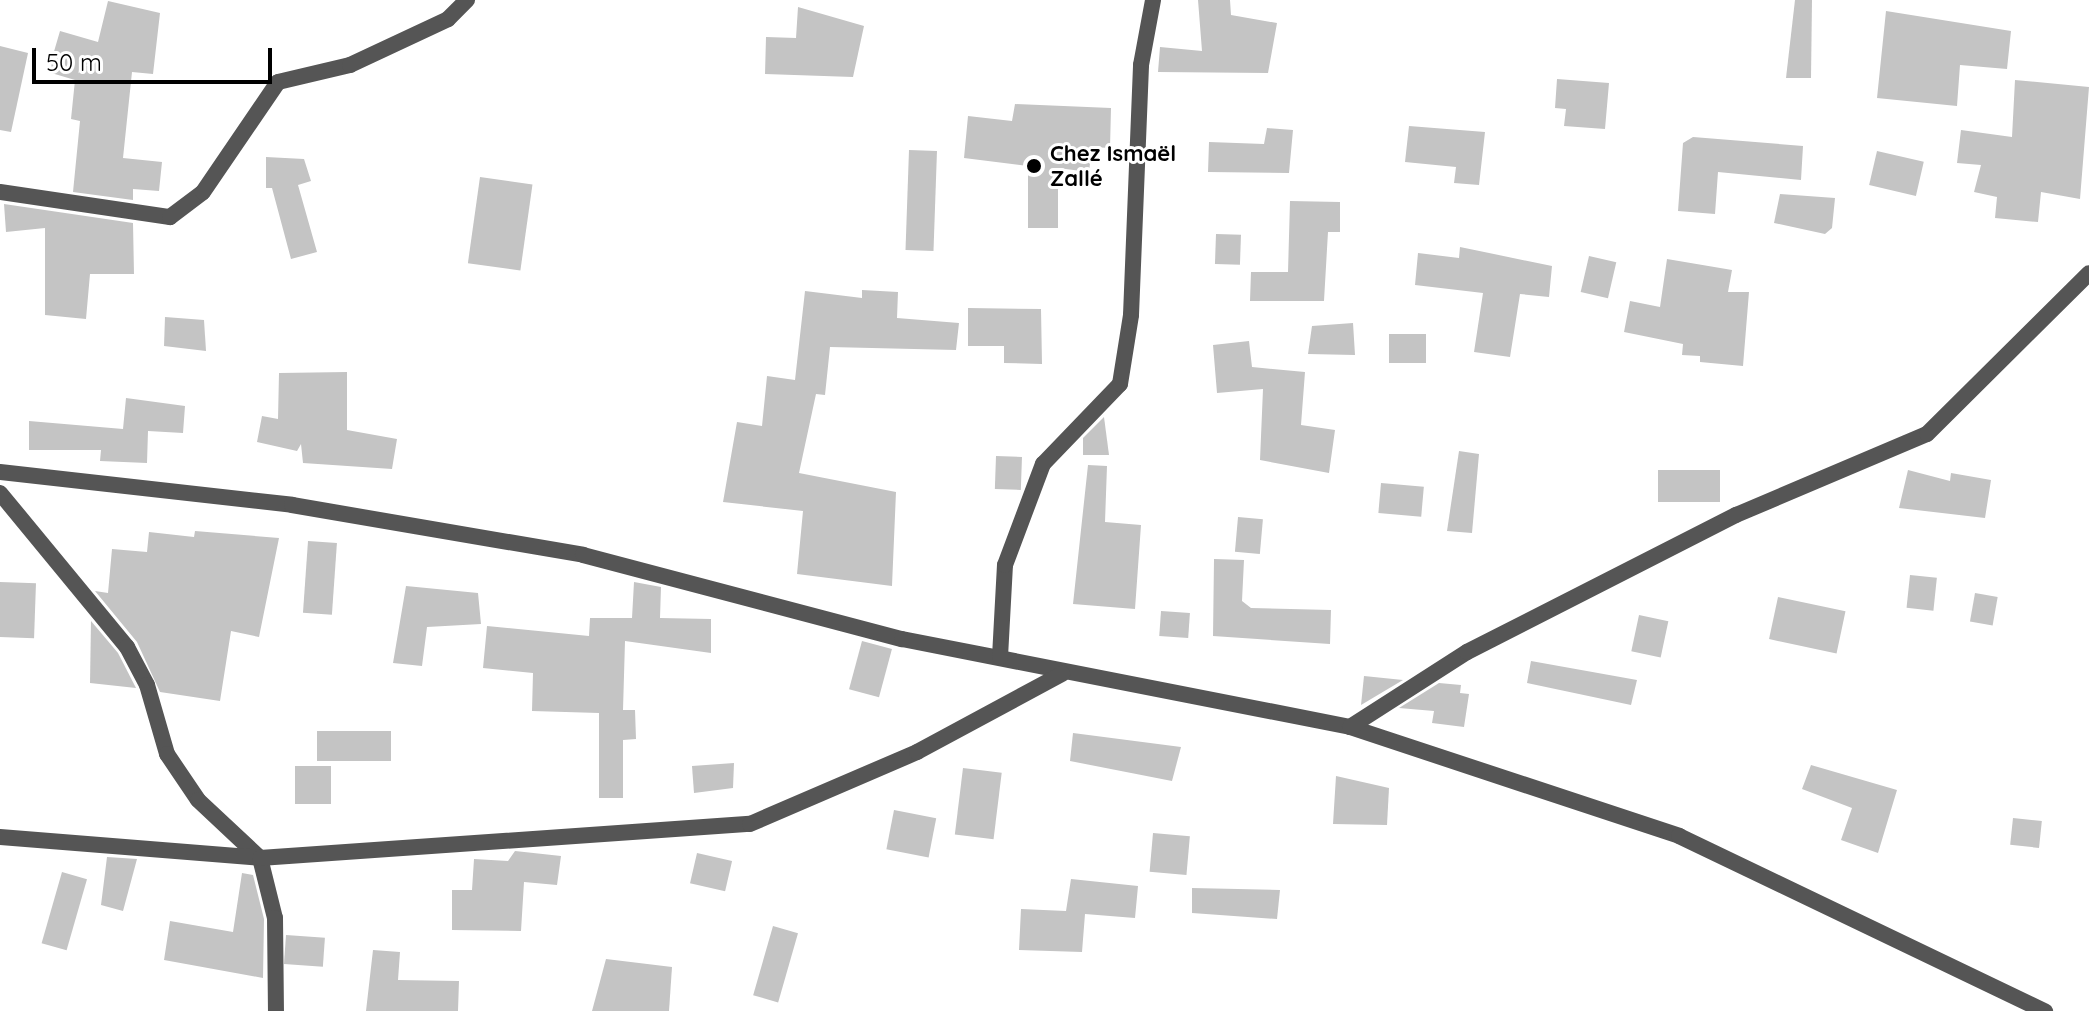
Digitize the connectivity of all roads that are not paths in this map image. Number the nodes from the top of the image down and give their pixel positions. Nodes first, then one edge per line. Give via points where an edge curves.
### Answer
1 (467, 0) edge
2 (1153, 0) edge
3 (0, 192) edge
4 (2089, 273) edge
5 (0, 472) edge
6 (0, 493) edge
7 (1000, 657) junction
8 (1062, 674) junction
9 (1350, 727) junction
10 (0, 837) edge
11 (260, 858) junction
12 (2037, 1009) edge
13 (276, 1011) edge

1 - 3 street via 448,19 350,65 278,82 203,192 170,217
2 - 7 street via 1141,65 1131,315 1120,384 1043,464 1005,565
4 - 9 street via 1927,434 1736,515 1566,601 1467,652
5 - 7 street via 292,505 583,555
6 - 11 street via 127,647 147,685 167,754 198,800
7 - 8 street
8 - 9 street via 1147,681
8 - 11 street via 917,752 750,824
9 - 12 street via 1679,836
10 - 11 street
11 - 13 street via 275,918

